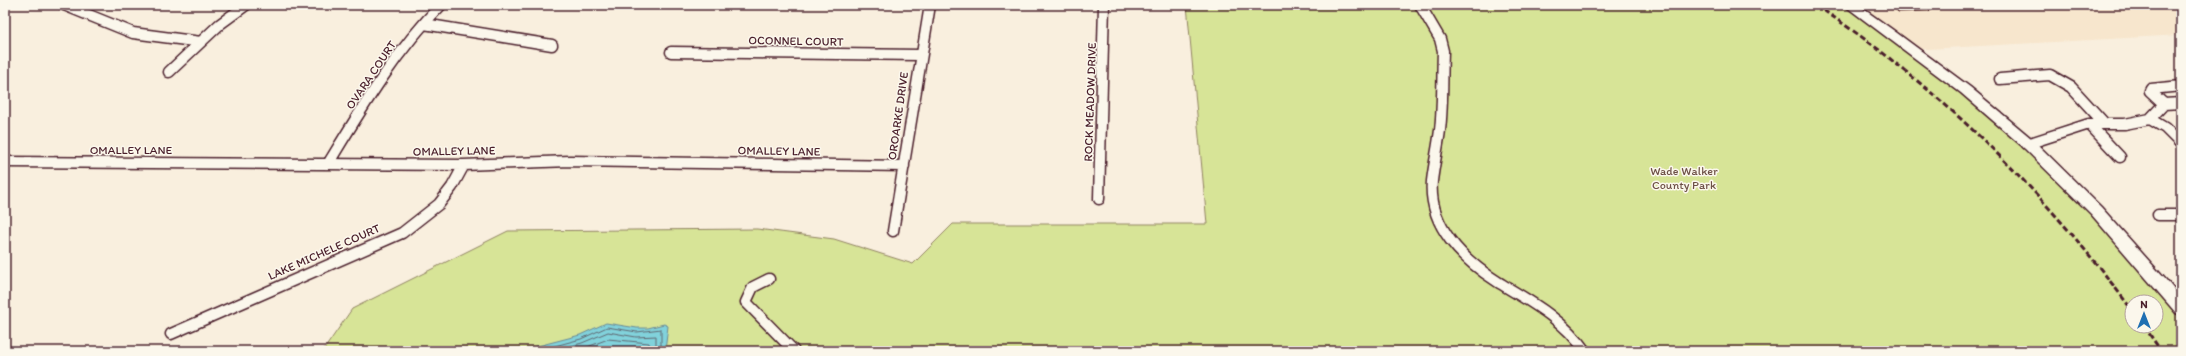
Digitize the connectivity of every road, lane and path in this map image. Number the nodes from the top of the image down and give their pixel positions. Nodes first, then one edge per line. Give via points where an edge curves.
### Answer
1 (64, 5) edge
2 (246, 5) edge
3 (441, 5) edge
4 (930, 5) edge
5 (1104, 5) edge
6 (1420, 5) edge
7 (1850, 5) edge
8 (424, 24) junction
9 (201, 42) junction
10 (552, 45) dead end
11 (671, 52) dead end
12 (920, 55) junction
13 (169, 72) dead end
14 (2000, 79) dead end
15 (2181, 86) edge
16 (2181, 103) edge
17 (2164, 104) junction
18 (2150, 118) junction
19 (2089, 124) junction
20 (2105, 124) junction
21 (2027, 144) junction
22 (2181, 144) edge
23 (2120, 157) dead end
24 (5, 162) edge
25 (328, 164) junction
26 (464, 165) junction
27 (904, 166) junction
28 (1099, 199) dead end
29 (2181, 214) edge
30 (2158, 215) dead end
31 (893, 231) dead end
32 (769, 279) dead end
33 (2181, 309) edge
34 (171, 334) dead end
35 (794, 351) edge
36 (1585, 351) edge

1 - 9 street via 133,33
2 - 9 street
3 - 8 street, OVARA COURT
4 - 12 street, OROARKE DRIVE
5 - 28 street, ROCK MEADOW DRIVE
6 - 36 street via 1440,39 1443,51 1440,128 1432,182 1433,204 1450,242 1476,268 1554,316
7 - 21 main road via 1928,60
8 - 10 street
8 - 25 street, OVARA COURT via 382,76
9 - 13 street
11 - 12 street, OCONNEL COURT
12 - 27 street, OROARKE DRIVE
14 - 20 street via 2050,75 2071,87
15 - 17 street via 2151,89 2150,91
16 - 17 street
17 - 18 street
18 - 20 street via 2125,124
18 - 22 street
19 - 20 street
19 - 21 street via 2047,140
19 - 23 street
21 - 33 main road via 2107,225
24 - 25 street, OMALLEY LANE
25 - 26 street, OMALLEY LANE
26 - 27 street, OMALLEY LANE via 570,161
26 - 34 street, LAKE MICHELE COURT via 444,200 422,220 402,232
27 - 31 street, OROARKE DRIVE
29 - 30 street
32 - 35 street via 753,287 746,302

